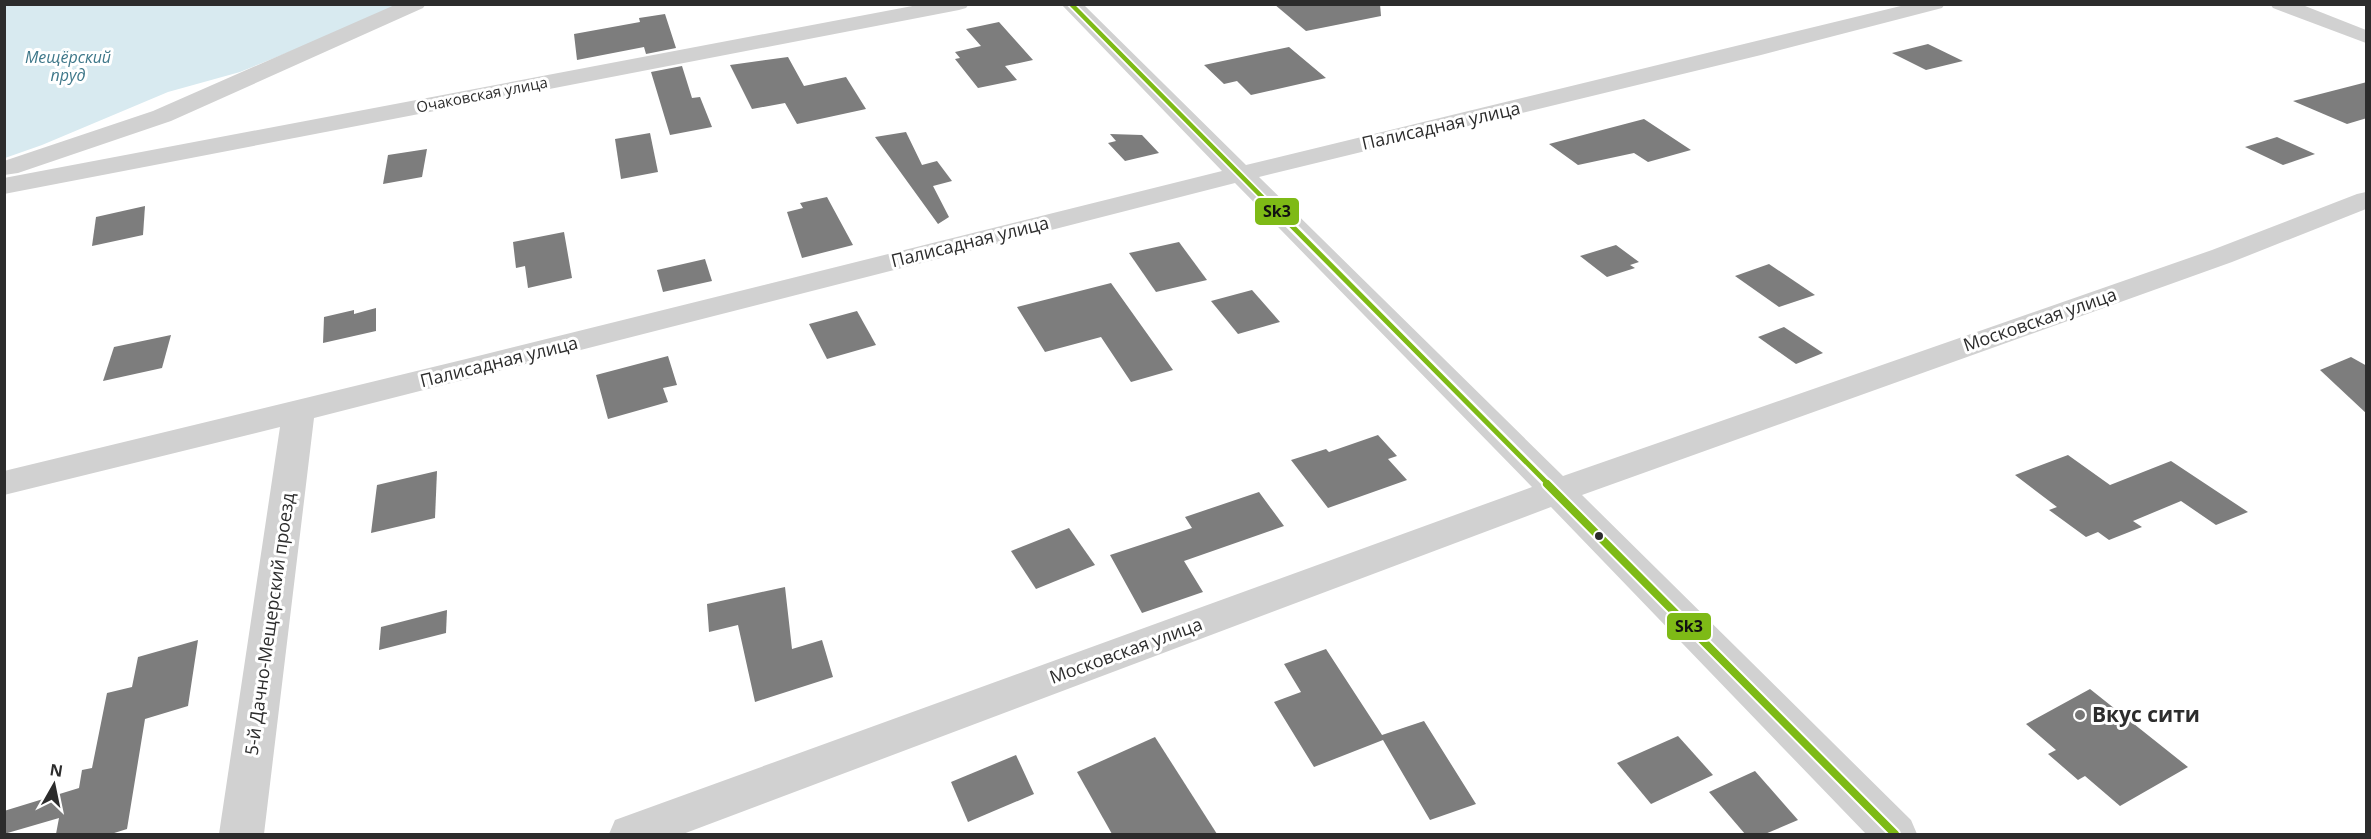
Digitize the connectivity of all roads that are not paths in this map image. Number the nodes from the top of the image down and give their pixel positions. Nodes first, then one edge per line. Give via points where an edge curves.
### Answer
1 (416, 4) edge
2 (959, 4) edge
3 (1071, 4) edge
4 (1935, 4) edge
5 (2280, 4) edge
6 (2367, 37) edge
7 (4, 170) edge
8 (1240, 174) junction
9 (4, 186) edge
10 (2367, 200) edge
11 (298, 413) junction
12 (4, 483) edge
13 (1557, 491) junction
14 (241, 834) edge
15 (631, 834) edge
16 (1895, 834) edge

1 - 7 street via 162,116
2 - 9 street, Очаковская улица
3 - 8 street
4 - 8 street, Палисадная улица via 1798,41
5 - 6 street
8 - 11 street, Палисадная улица
8 - 13 street
10 - 13 street, Московская улица via 2222,256
11 - 12 street, Палисадная улица
11 - 14 street, 5-й Дачно-Мещерский проезд
13 - 15 street, Московская улица
13 - 16 street

